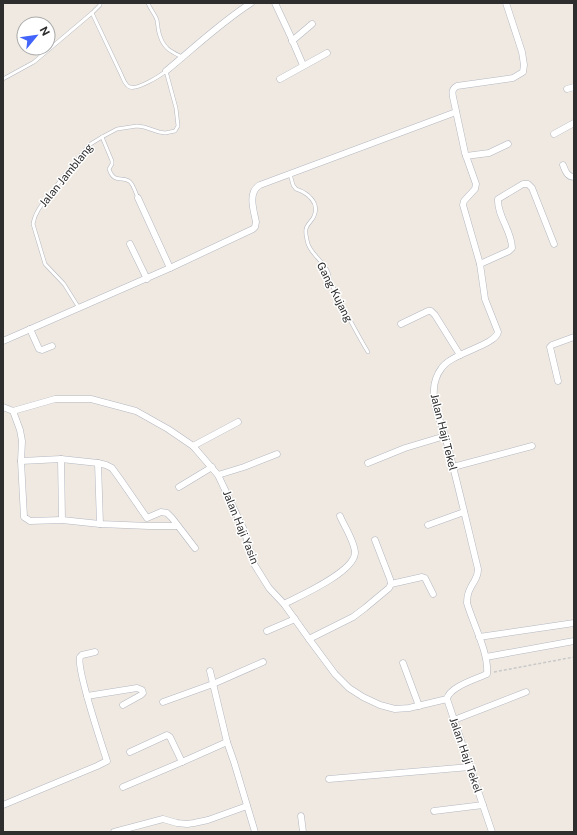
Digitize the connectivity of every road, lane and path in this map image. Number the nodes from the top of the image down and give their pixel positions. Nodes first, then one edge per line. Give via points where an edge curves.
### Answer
1 (100, 3) edge
2 (148, 3) edge
3 (251, 3) edge
4 (275, 3) edge
5 (506, 3) edge
6 (92, 13) junction
7 (312, 24) dead end
8 (292, 41) junction
9 (327, 53) dead end
10 (182, 57) junction
11 (303, 66) junction
12 (166, 71) junction
13 (3, 79) edge
14 (280, 79) dead end
15 (574, 87) edge
16 (567, 89) dead end
17 (456, 112) junction
18 (574, 123) edge
19 (554, 134) dead end
20 (102, 137) junction
21 (508, 144) dead end
22 (466, 156) junction
23 (563, 164) dead end
24 (290, 174) junction
25 (574, 177) edge
26 (138, 198) joint
27 (130, 244) dead end
28 (554, 244) dead end
29 (480, 264) junction
30 (170, 268) junction
31 (147, 279) junction
32 (79, 308) junction
33 (401, 324) dead end
34 (30, 329) junction
35 (574, 337) edge
36 (3, 341) edge
37 (52, 346) dead end
38 (368, 352) dead end
39 (460, 355) junction
40 (558, 381) dead end
41 (3, 407) edge
42 (13, 411) junction
43 (238, 422) dead end
44 (445, 436) junction
45 (193, 446) junction
46 (532, 446) dead end
47 (277, 454) dead end
48 (61, 459) junction
49 (21, 461) junction
50 (98, 463) junction
51 (368, 463) dead end
52 (212, 467) junction
53 (453, 467) junction
54 (218, 475) junction
55 (178, 487) dead end
56 (464, 512) junction
57 (340, 516) dead end
58 (147, 518) junction
59 (62, 520) junction
60 (100, 524) junction
61 (428, 525) dead end
62 (149, 526) junction
63 (177, 526) junction
64 (375, 540) dead end
65 (195, 548) dead end
66 (391, 584) junction
67 (433, 594) dead end
68 (284, 604) junction
69 (295, 620) junction
70 (574, 623) edge
71 (267, 631) dead end
72 (479, 637) junction
73 (309, 639) junction
74 (574, 641) edge
75 (95, 652) dead end
76 (486, 657) junction
77 (574, 657) edge
78 (263, 662) dead end
79 (403, 663) dead end
80 (210, 671) dead end
81 (487, 674) junction
82 (213, 684) junction
83 (526, 692) dead end
84 (87, 696) junction
85 (447, 699) junction
86 (163, 702) dead end
87 (123, 705) dead end
88 (419, 706) junction
89 (454, 720) junction
90 (227, 742) junction
91 (130, 752) dead end
92 (182, 762) junction
93 (470, 766) junction
94 (330, 779) dead end
95 (123, 788) dead end
96 (3, 805) edge
97 (483, 805) junction
98 (248, 806) junction
99 (434, 810) dead end
100 (301, 816) dead end
101 (114, 832) edge
102 (255, 832) edge
103 (303, 832) edge
104 (492, 832) edge

1 - 6 lane
2 - 10 lane via 164,45
3 - 10 street
4 - 8 street
5 - 17 street, Jalan Haji Tekel via 522,52 522,72 513,78 457,86 452,91
6 - 12 lane via 128,87 144,84
6 - 13 lane via 34,62
7 - 8 street
8 - 11 street
9 - 11 street
10 - 12 street
11 - 14 street
12 - 20 lane, Jalan Jamblang via 179,124 175,131 165,133 137,126 117,129
15 - 16 street
17 - 22 street, Jalan Haji Tekel
17 - 24 street
18 - 19 street
20 - 26 lane via 112,161 111,173 117,179 126,179 130,182
20 - 32 lane, Jalan Jamblang via 89,145 33,218 45,264 64,284
21 - 22 street via 489,153
22 - 29 street, Jalan Haji Tekel via 476,184 475,189 464,201 464,213
23 - 25 street via 569,176
24 - 30 street via 255,188 252,196 256,222 253,229
24 - 38 lane, Gang Kujang via 296,189 309,195 317,209 306,228 308,244 328,272 340,302
26 - 30 street
27 - 31 street
28 - 29 street via 532,188 528,184 523,184 498,199 512,248
29 - 39 street, Jalan Haji Tekel via 485,299 498,334 475,349
30 - 31 street
31 - 32 street
32 - 34 street
33 - 39 street via 431,311
34 - 36 street
34 - 37 street via 39,349
35 - 40 street via 550,347
39 - 44 street, Jalan Haji Tekel via 452,358 441,368 434,389
41 - 42 street
42 - 45 street, Jalan Haji Yasin via 55,399 91,399 136,411
42 - 49 street via 22,442
43 - 45 street
44 - 51 street
44 - 53 street, Jalan Haji Tekel
45 - 52 street, Jalan Haji Yasin
46 - 53 street
47 - 54 street
48 - 49 street
48 - 50 street
48 - 59 street
49 - 59 street via 24,517 30,521
50 - 58 street via 112,468
50 - 60 street
52 - 54 street, Jalan Haji Yasin
52 - 55 street
53 - 56 street, Jalan Haji Tekel
54 - 68 street, Jalan Haji Yasin via 244,530 254,564 269,588
56 - 61 street
56 - 72 street, Jalan Haji Tekel via 478,569 467,596 467,603
57 - 68 street via 353,544 355,553 352,561 337,575
58 - 62 street
58 - 63 street via 164,512
59 - 60 street
60 - 62 street
62 - 63 street
63 - 65 street
64 - 66 street
66 - 67 street via 422,577
66 - 73 street via 388,590 353,617
68 - 69 street, Jalan Haji Yasin
69 - 71 street
69 - 73 street, Jalan Haji Yasin
70 - 72 street
72 - 76 street, Jalan Haji Tekel
73 - 88 street, Jalan Haji Yasin via 335,674 363,697 395,709
74 - 76 street
75 - 84 street via 82,655 80,658
76 - 81 street, Jalan Haji Tekel
77 - 81 path
78 - 82 street
79 - 88 street
80 - 82 street
81 - 85 street via 454,689 448,694
82 - 86 street
82 - 90 street
83 - 89 street
84 - 87 street via 137,688 142,690 141,695
84 - 96 street via 107,761
85 - 88 street, Jalan Haji Yasin
85 - 89 street, Jalan Haji Tekel
89 - 93 street, Jalan Haji Tekel
90 - 92 street
90 - 98 street
91 - 92 street via 167,735
92 - 95 street
93 - 94 street
93 - 97 street, Jalan Haji Tekel
97 - 99 street
97 - 104 street, Jalan Haji Tekel
98 - 101 street via 194,823 177,823 163,819
98 - 102 street
100 - 103 street

